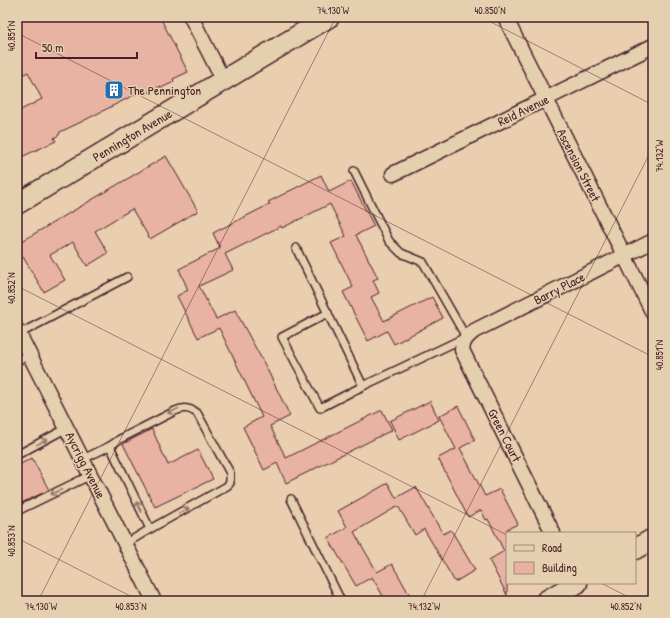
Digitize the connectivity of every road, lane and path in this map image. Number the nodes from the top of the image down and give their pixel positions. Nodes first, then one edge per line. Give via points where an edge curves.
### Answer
1 (191, 17) edge
2 (329, 17) edge
3 (505, 17) edge
4 (653, 46) edge
5 (223, 80) junction
6 (546, 99) junction
7 (354, 171) dead end
8 (393, 174) dead end
9 (17, 204) edge
10 (653, 241) edge
11 (296, 248) dead end
12 (624, 256) junction
13 (127, 278) dead end
14 (653, 312) edge
15 (328, 313) junction
16 (18, 332) edge
17 (466, 337) junction
18 (30, 355) junction
19 (17, 361) edge
20 (363, 386) junction
21 (67, 428) junction
22 (110, 446) junction
23 (17, 455) edge
24 (83, 459) junction
25 (91, 475) junction
26 (291, 499) dead end
27 (17, 511) edge
28 (150, 529) junction
29 (553, 532) edge
30 (125, 544) junction
31 (575, 584) edge
32 (154, 601) edge
33 (340, 601) edge
34 (546, 601) edge

1 - 5 street
2 - 5 street, Pennington Avenue
3 - 6 street, Ascension Street
4 - 6 street, Reid Avenue
5 - 9 street, Pennington Avenue
6 - 8 street, Reid Avenue
6 - 12 street, Ascension Street
7 - 17 lane via 389,241 401,253 423,262
10 - 12 street, Barry Place
11 - 15 lane
12 - 14 street, Ascension Street
12 - 17 street, Barry Place
13 - 16 lane
15 - 20 lane
15 - 20 lane via 282,337 320,408
16 - 18 street, Aycrigg Avenue
17 - 20 lane
17 - 29 street, Green Court via 462,350
18 - 19 lane
18 - 21 street, Aycrigg Avenue
23 -> 21 lane
21 - 24 street, Aycrigg Avenue
22 - 24 lane
28 -> 22 lane
28 -> 22 lane via 227,486 230,483 230,473 197,413 187,408 175,410
24 - 25 street, Aycrigg Avenue
25 -> 27 lane
25 - 30 street, Aycrigg Avenue
26 - 33 lane
28 - 30 lane
30 - 32 street, Aycrigg Avenue
31 - 34 street

